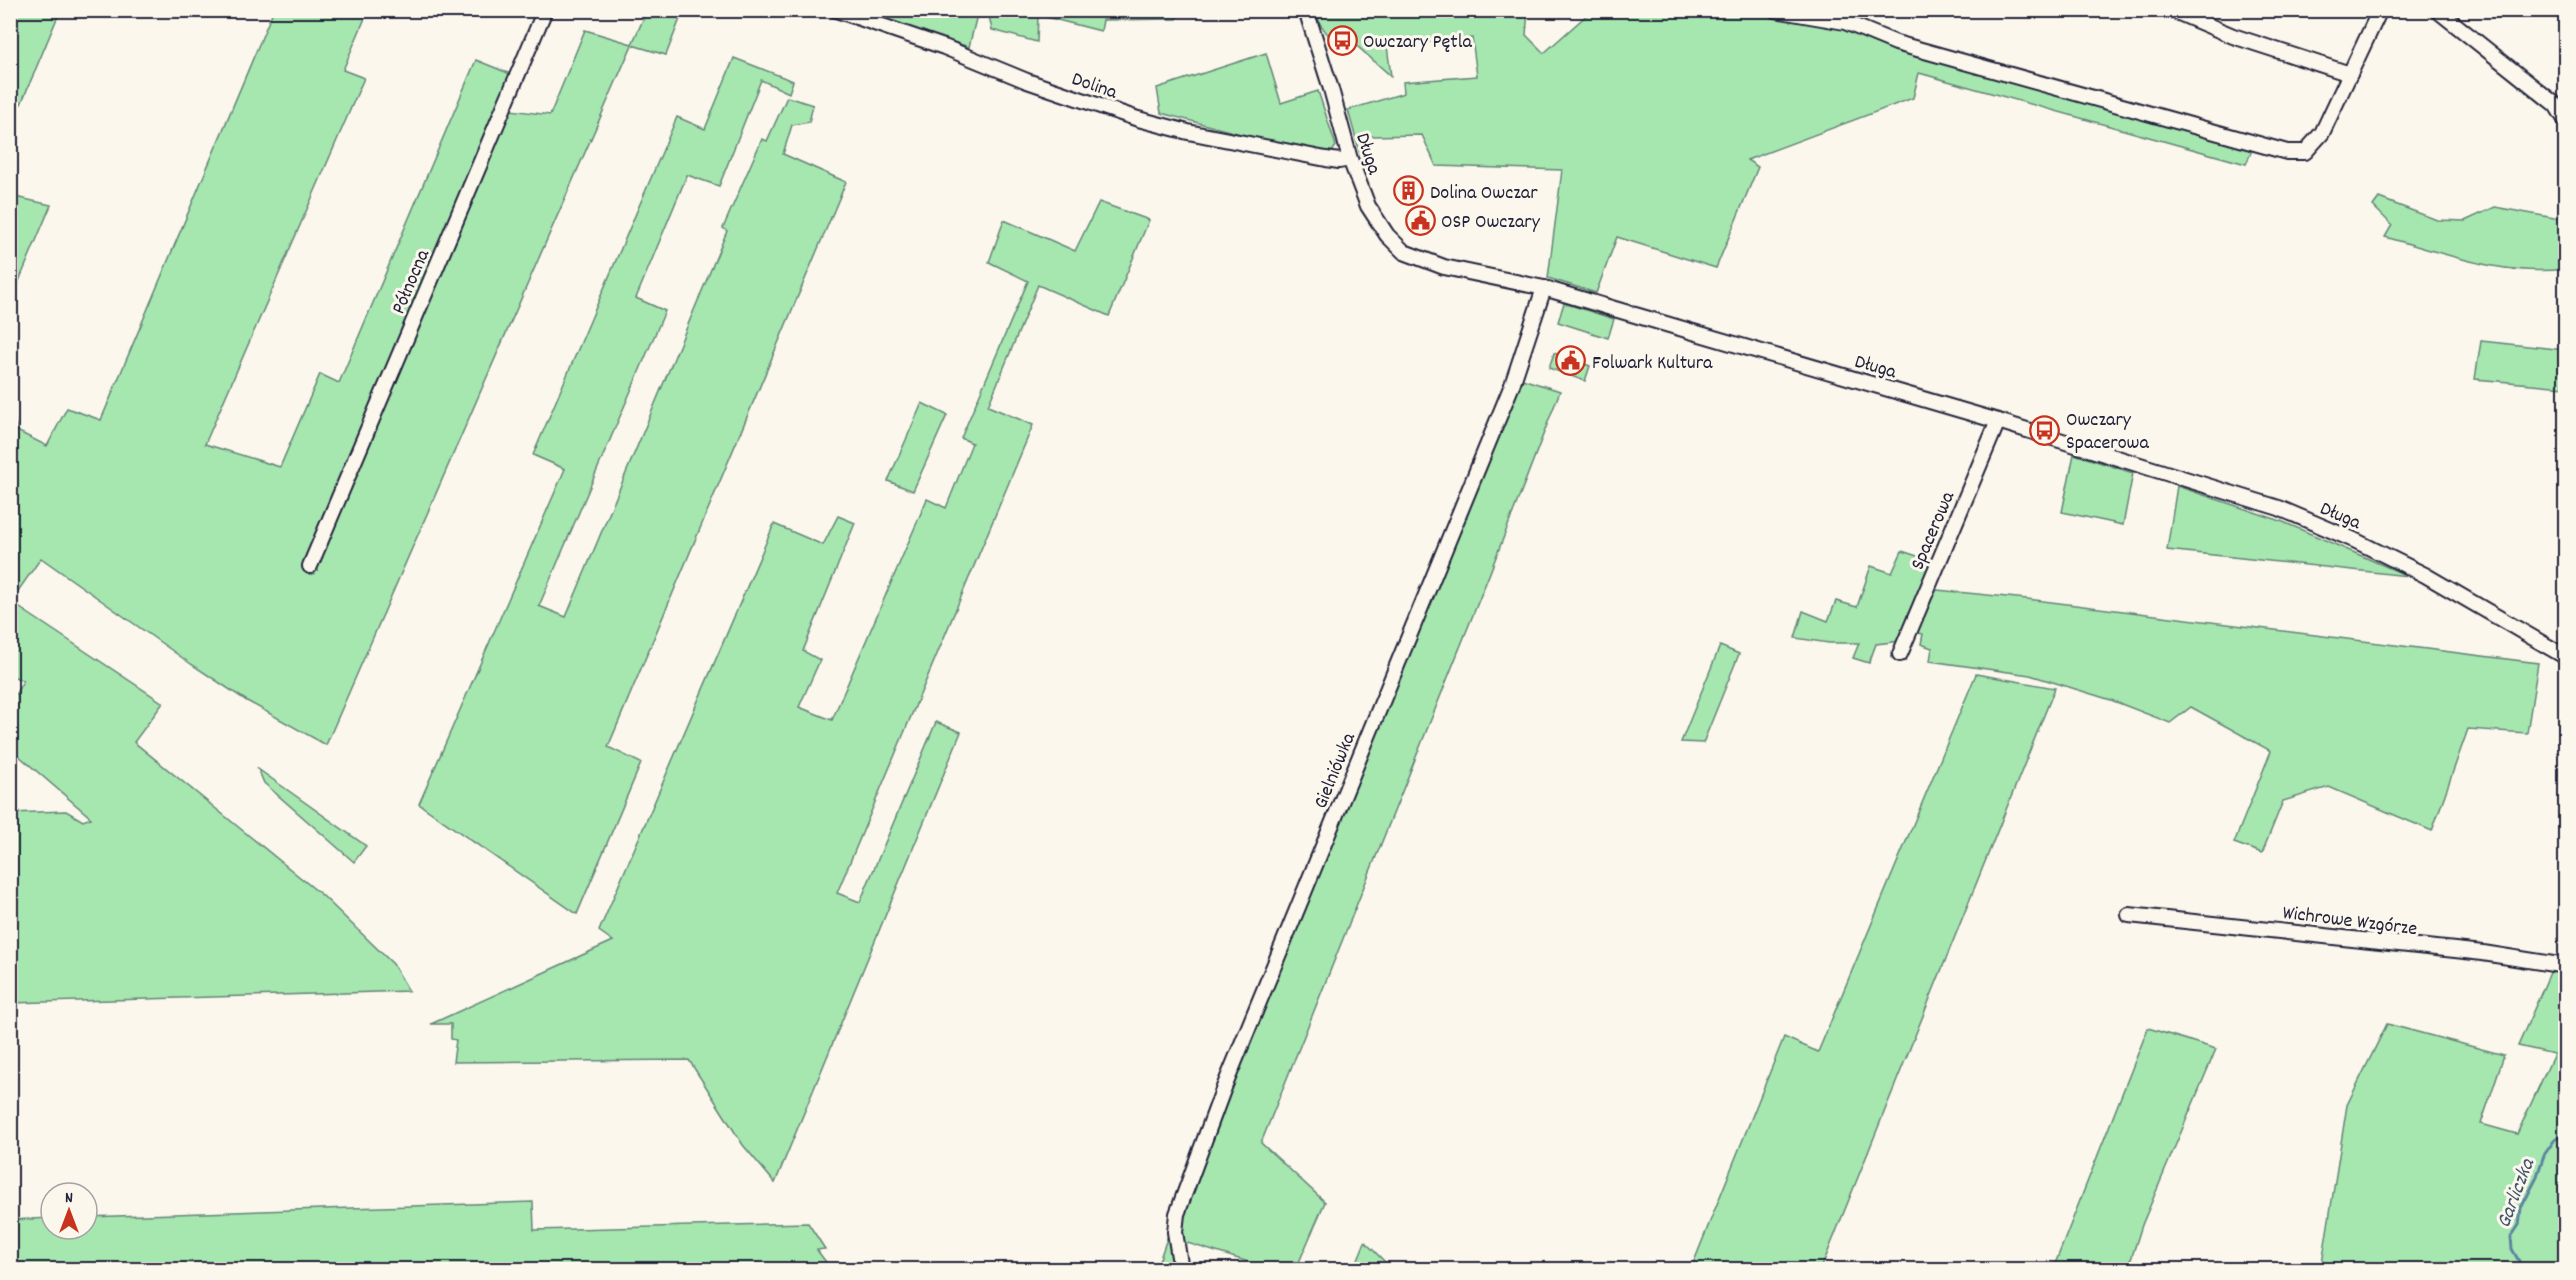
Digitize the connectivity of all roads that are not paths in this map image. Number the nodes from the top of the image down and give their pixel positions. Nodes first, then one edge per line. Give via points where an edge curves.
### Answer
1 (545, 10) edge
2 (836, 10) edge
3 (1306, 10) edge
4 (1775, 10) edge
5 (2172, 10) edge
6 (2380, 10) edge
7 (2437, 10) edge
8 (2350, 74) junction
9 (2561, 103) edge
10 (2565, 121) edge
11 (1350, 159) junction
12 (1544, 288) junction
13 (1998, 421) junction
14 (310, 566) dead end
15 (1900, 654) dead end
16 (2565, 657) edge
17 (2129, 915) dead end
18 (2565, 966) edge
19 (1181, 1269) edge

1 - 14 street, Północna
2 - 11 street, Dolina via 1138,119 1316,158
3 - 11 street, Długa
4 - 8 street via 1845,22 1896,43 2287,152 2305,152 2311,147 2322,133
5 - 8 street via 2233,36
6 - 8 street
7 - 9 street via 2482,48
9 - 10 street
11 - 12 street, Długa via 1368,206 1404,252 1444,267
12 - 13 street, Długa
12 - 19 street, Gielniówka via 1512,385 1223,1090 1181,1204 1175,1232
13 - 15 street, Spacerowa
13 - 16 street, Długa via 2290,513 2425,575
17 - 18 street, Wichrowe Wzgórze

